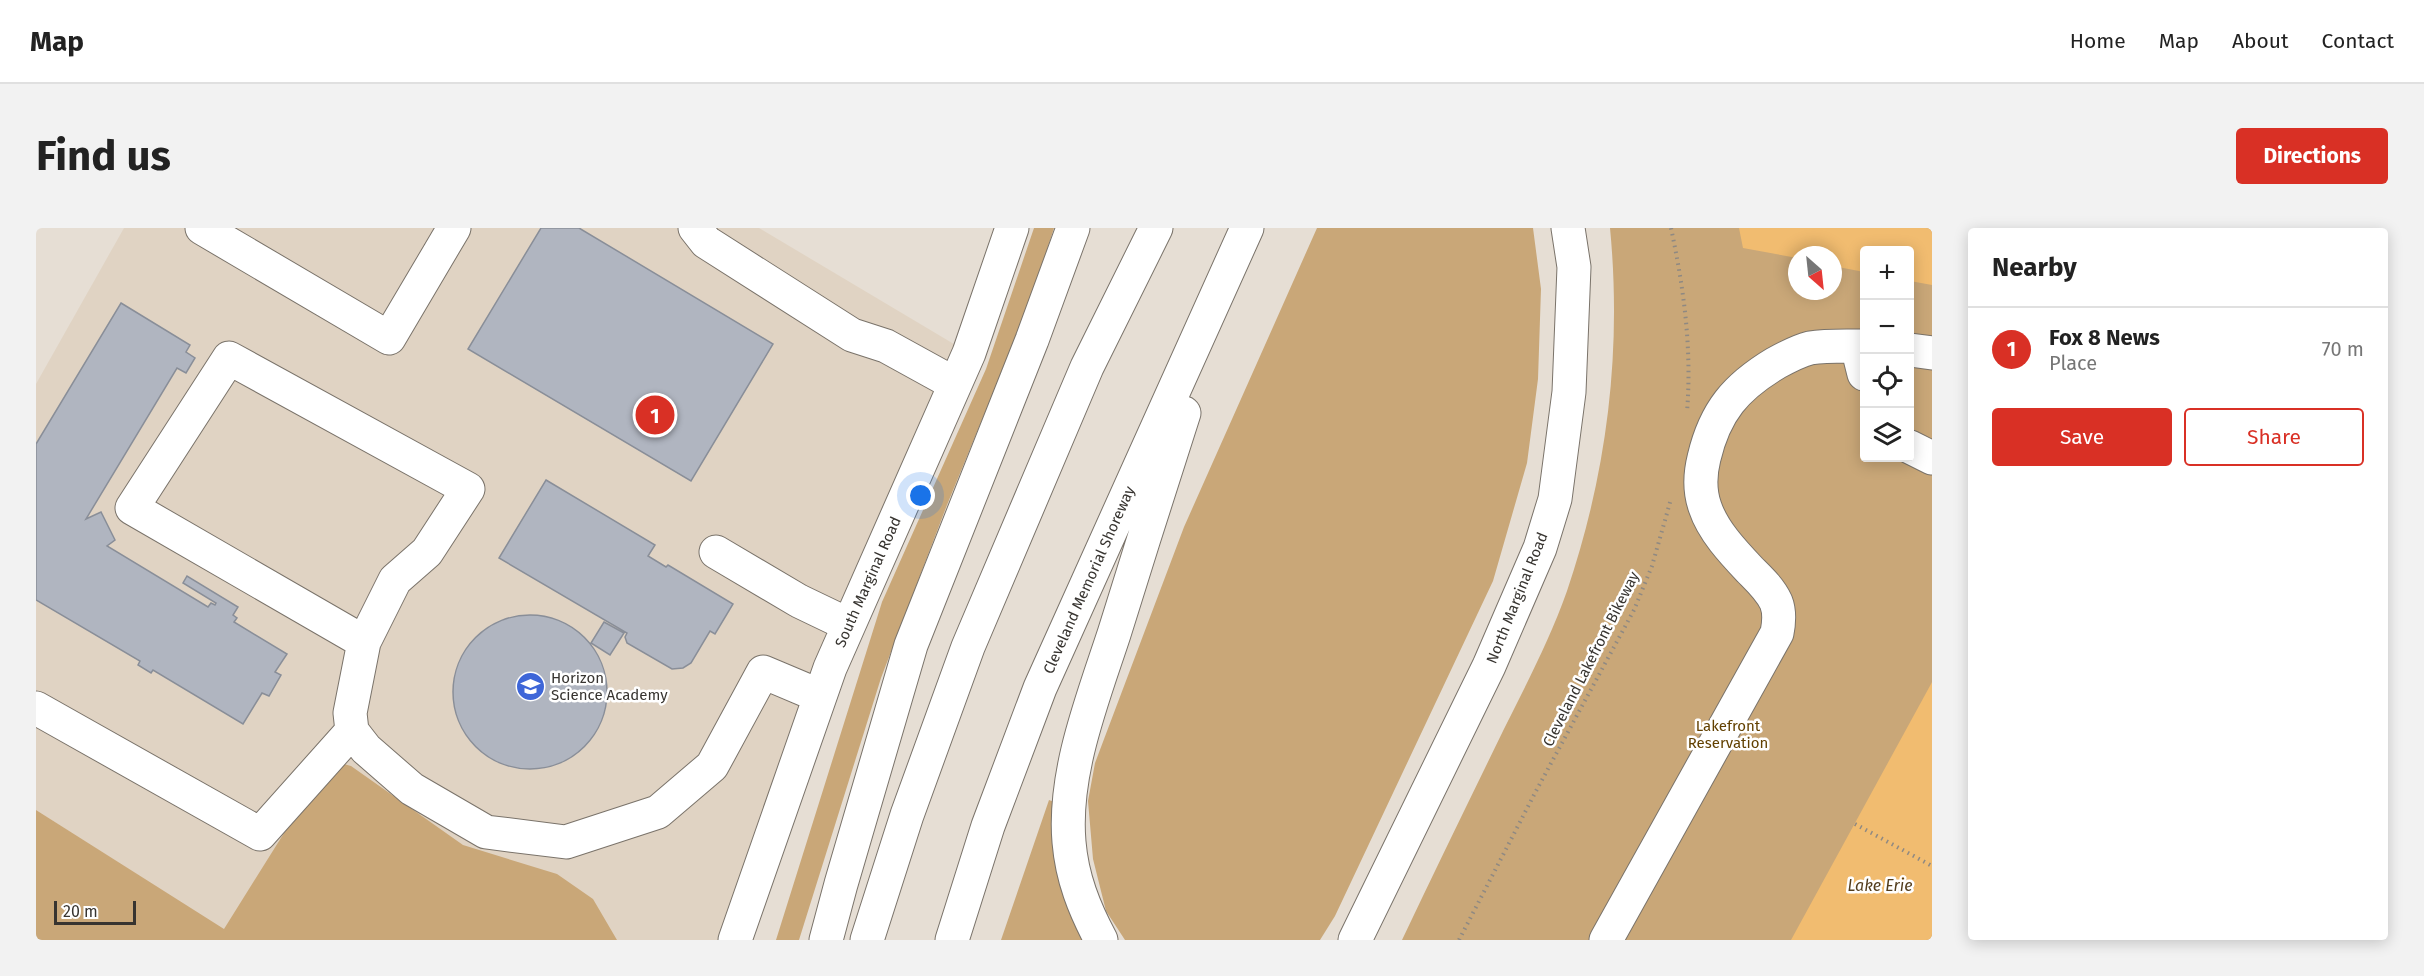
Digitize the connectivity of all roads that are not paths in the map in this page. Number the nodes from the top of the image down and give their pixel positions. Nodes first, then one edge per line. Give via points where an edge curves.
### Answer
1 (202, 228) edge
2 (454, 228) edge
3 (695, 228) edge
4 (723, 228) edge
5 (1012, 228) edge
6 (1073, 228) edge
7 (1156, 228) edge
8 (1247, 228) edge
9 (1568, 228) edge
10 (1230, 267) junction
11 (886, 346) junction
12 (1914, 351) edge
13 (1932, 354) edge
14 (1860, 355) edge
15 (955, 384) junction
16 (1914, 449) edge
17 (1932, 458) edge
18 (716, 552) dead end
19 (849, 625) junction
20 (364, 642) junction
21 (820, 696) junction
22 (36, 708) edge
23 (352, 731) junction
24 (735, 940) edge
25 (826, 940) edge
26 (867, 940) edge
27 (952, 940) edge
28 (1101, 940) edge
29 (1354, 940) edge
30 (1606, 940) edge

1 - 2 main road via 389,338
3 - 11 main road via 706,242 852,335
4 - 11 main road via 861,318
5 - 15 main road, South Marginal Road
6 - 25 main road via 911,645
7 - 26 main road via 1087,367 968,647
8 - 10 main road, Cleveland Memorial Shoreway
9 - 29 main road, North Marginal Road via 1574,267 1569,392 1555,499 1540,548 1490,666
10 - 27 main road, Cleveland Memorial Shoreway via 1040,688 988,825
10 - 28 main road via 1082,733 1070,802 1069,840 1075,882
11 - 15 main road
12 - 13 main road
14 - 30 main road via 1808,348 1778,362 1734,394 1709,434 1700,485 1705,507 1713,526 1768,588 1779,618 1777,633
15 - 19 main road, South Marginal Road
16 - 17 main road
18 - 19 main road via 799,601
19 - 21 main road, South Marginal Road
20 - 20 main road via 394,580 427,552 468,489 229,358 132,508
20 - 23 main road via 350,713
21 - 23 main road via 763,672 712,766 658,812 566,842 486,832 412,789 366,749
21 - 24 main road, South Marginal Road
22 - 23 main road via 260,834

